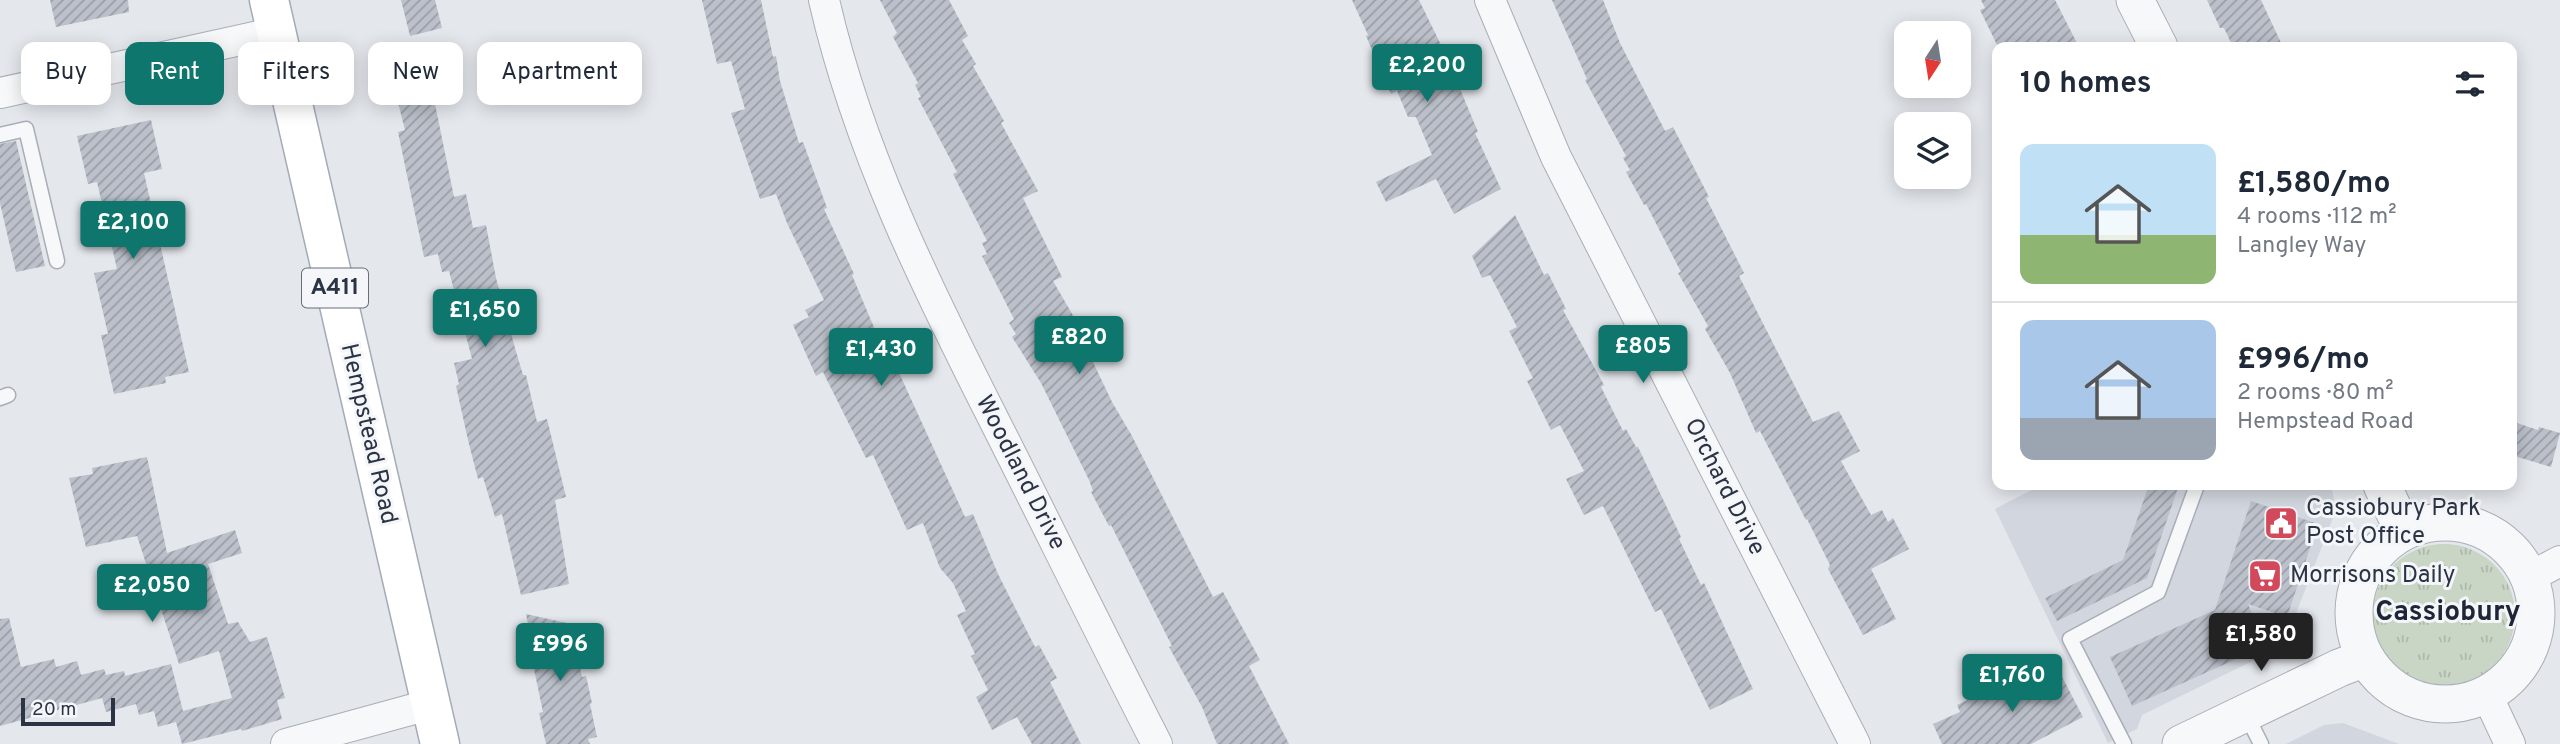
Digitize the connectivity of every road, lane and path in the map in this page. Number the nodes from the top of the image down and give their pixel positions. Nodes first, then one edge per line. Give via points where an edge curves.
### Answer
1 (824, 0) edge
2 (1490, 0) edge
3 (2134, 0) edge
4 (273, 16) edge
5 (2156, 42) edge
6 (0, 93) edge
7 (0, 135) edge
8 (57, 261) dead end
9 (2195, 490) edge
10 (2384, 490) edge
11 (2403, 530) junction
12 (2545, 569) edge
13 (2365, 658) junction
14 (2487, 695) junction
15 (432, 704) junction
16 (2253, 728) edge
17 (286, 744) edge
18 (440, 744) edge
19 (1157, 744) edge
20 (1855, 744) edge
21 (2124, 744) edge
22 (2181, 744) edge
23 (2510, 744) edge

1 - 19 street, Woodland Drive via 844,78 894,212 946,326
2 - 20 street, Orchard Drive via 1556,158
3 - 5 street
4 - 6 street
4 - 15 main road, Hempstead Road / A411
7 - 8 lane via 26,129
9 - 21 lane via 2158,592 2070,639
10 - 11 street
11 - 12 street via 2432,522 2462,522 2491,532
11 - 13 street via 2379,548 2362,572 2356,591 2354,630
12 - 14 street via 2526,657 2509,679
13 - 14 street via 2382,680 2405,696 2432,704 2460,703
13 - 16 street via 2339,668
14 - 23 street
15 - 17 street
15 - 18 main road, Hempstead Road / A411
16 - 22 street

